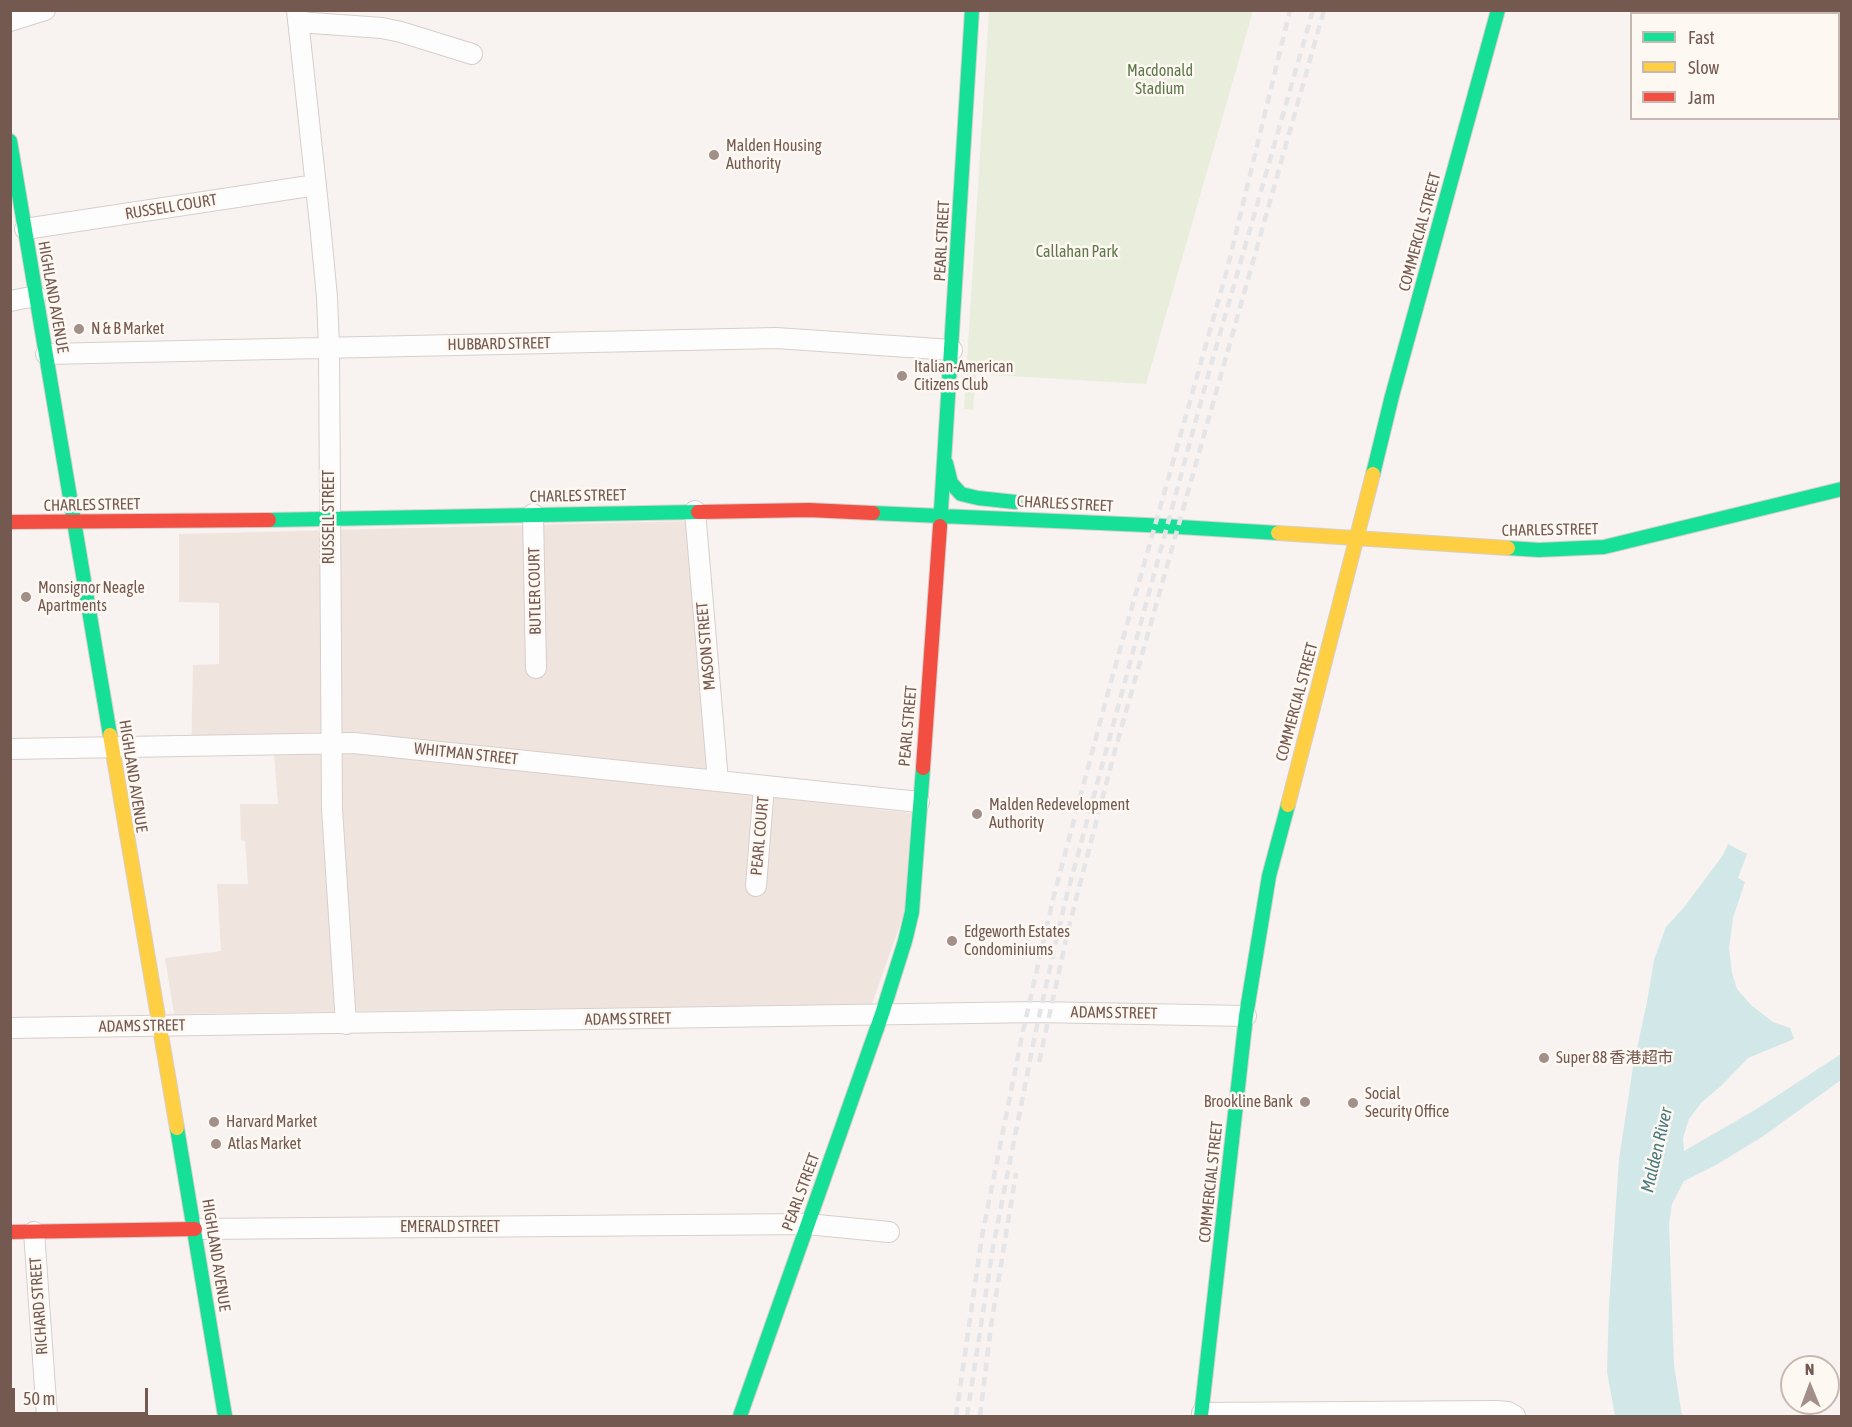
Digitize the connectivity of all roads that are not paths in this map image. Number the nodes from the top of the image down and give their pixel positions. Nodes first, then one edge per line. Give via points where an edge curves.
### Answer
1 (45, 10) edge
2 (972, 10) edge
3 (1498, 10) edge
4 (297, 16) edge
5 (10, 21) edge
6 (472, 54) dead end
7 (10, 141) edge
8 (316, 185) junction
9 (25, 229) junction
10 (36, 296) junction
11 (10, 301) edge
12 (329, 347) junction
13 (952, 350) junction
14 (46, 354) junction
15 (946, 456) junction
16 (1842, 489) edge
17 (1031, 503) dead end
18 (1072, 508) dead end
19 (695, 511) junction
20 (533, 514) junction
21 (942, 516) junction
22 (329, 519) junction
23 (75, 521) junction
24 (10, 522) edge
25 (1146, 525) junction
26 (1357, 539) junction
27 (536, 668) dead end
28 (332, 742) junction
29 (112, 748) junction
30 (10, 749) edge
31 (718, 781) junction
32 (764, 786) junction
33 (919, 802) junction
34 (756, 886) dead end
35 (882, 1014) junction
36 (1246, 1016) junction
37 (346, 1024) junction
38 (160, 1026) junction
39 (10, 1028) edge
40 (807, 1224) junction
41 (195, 1229) junction
42 (10, 1232) edge
43 (34, 1232) junction
44 (888, 1232) dead end
45 (1201, 1415) edge
46 (47, 1416) edge
47 (225, 1416) edge
48 (740, 1416) edge
49 (1515, 1416) edge

1 - 5 street
2 - 13 main road, PEARL STREET
3 - 26 main road, COMMERCIAL STREET via 1392,396
4 - 6 street via 386,29
4 - 8 street, RUSSELL STREET
7 - 9 main road, HIGHLAND AVENUE
8 - 9 street, RUSSELL COURT
8 - 12 street, RUSSELL STREET
9 - 10 main road, HIGHLAND AVENUE
10 - 11 street
10 - 14 main road, HIGHLAND AVENUE
12 - 13 street, HUBBARD STREET via 776,338
12 - 14 street, HUBBARD STREET
12 - 22 street, RUSSELL STREET
13 - 15 main road, PEARL STREET
14 - 23 main road, HIGHLAND AVENUE
15 - 17 main road, CHARLES STREET via 951,483 961,494
15 - 21 main road, PEARL STREET
16 - 26 main road, CHARLES STREET via 1602,547 1539,550
18 - 25 main road, CHARLES STREET
19 - 20 main road, CHARLES STREET
19 - 21 main road, CHARLES STREET via 809,510
19 - 31 street, MASON STREET
20 - 22 main road, CHARLES STREET
20 - 27 street, BUTLER COURT
21 - 25 main road, CHARLES STREET
21 - 33 main road, PEARL STREET
22 - 23 main road, CHARLES STREET
22 - 28 street, RUSSELL STREET
23 - 24 main road, CHARLES STREET
23 - 29 main road, HIGHLAND AVENUE
25 - 26 main road, CHARLES STREET
26 - 36 main road, COMMERCIAL STREET via 1269,876
28 - 29 street, WHITMAN STREET
28 - 31 street, WHITMAN STREET
28 - 37 street, RUSSELL STREET via 334,860
29 - 30 street, WHITMAN STREET
29 - 38 main road, HIGHLAND AVENUE
31 - 32 street, WHITMAN STREET
32 - 33 street, WHITMAN STREET
32 - 34 street, PEARL COURT
33 - 35 main road, PEARL STREET via 911,919
35 - 36 street, ADAMS STREET
35 - 37 street, ADAMS STREET
35 - 40 main road, PEARL STREET
36 - 45 main road, COMMERCIAL STREET
37 - 38 street, ADAMS STREET
38 - 39 street, ADAMS STREET
38 - 41 main road, HIGHLAND AVENUE
40 - 41 street, EMERALD STREET
40 - 44 street, EMERALD STREET
40 - 48 main road, PEARL STREET
41 - 43 main road, EMERALD STREET
41 - 47 main road, HIGHLAND AVENUE
42 - 43 main road, EMERALD STREET
43 - 46 street, RICHARD STREET
45 - 49 street via 1496,1411

